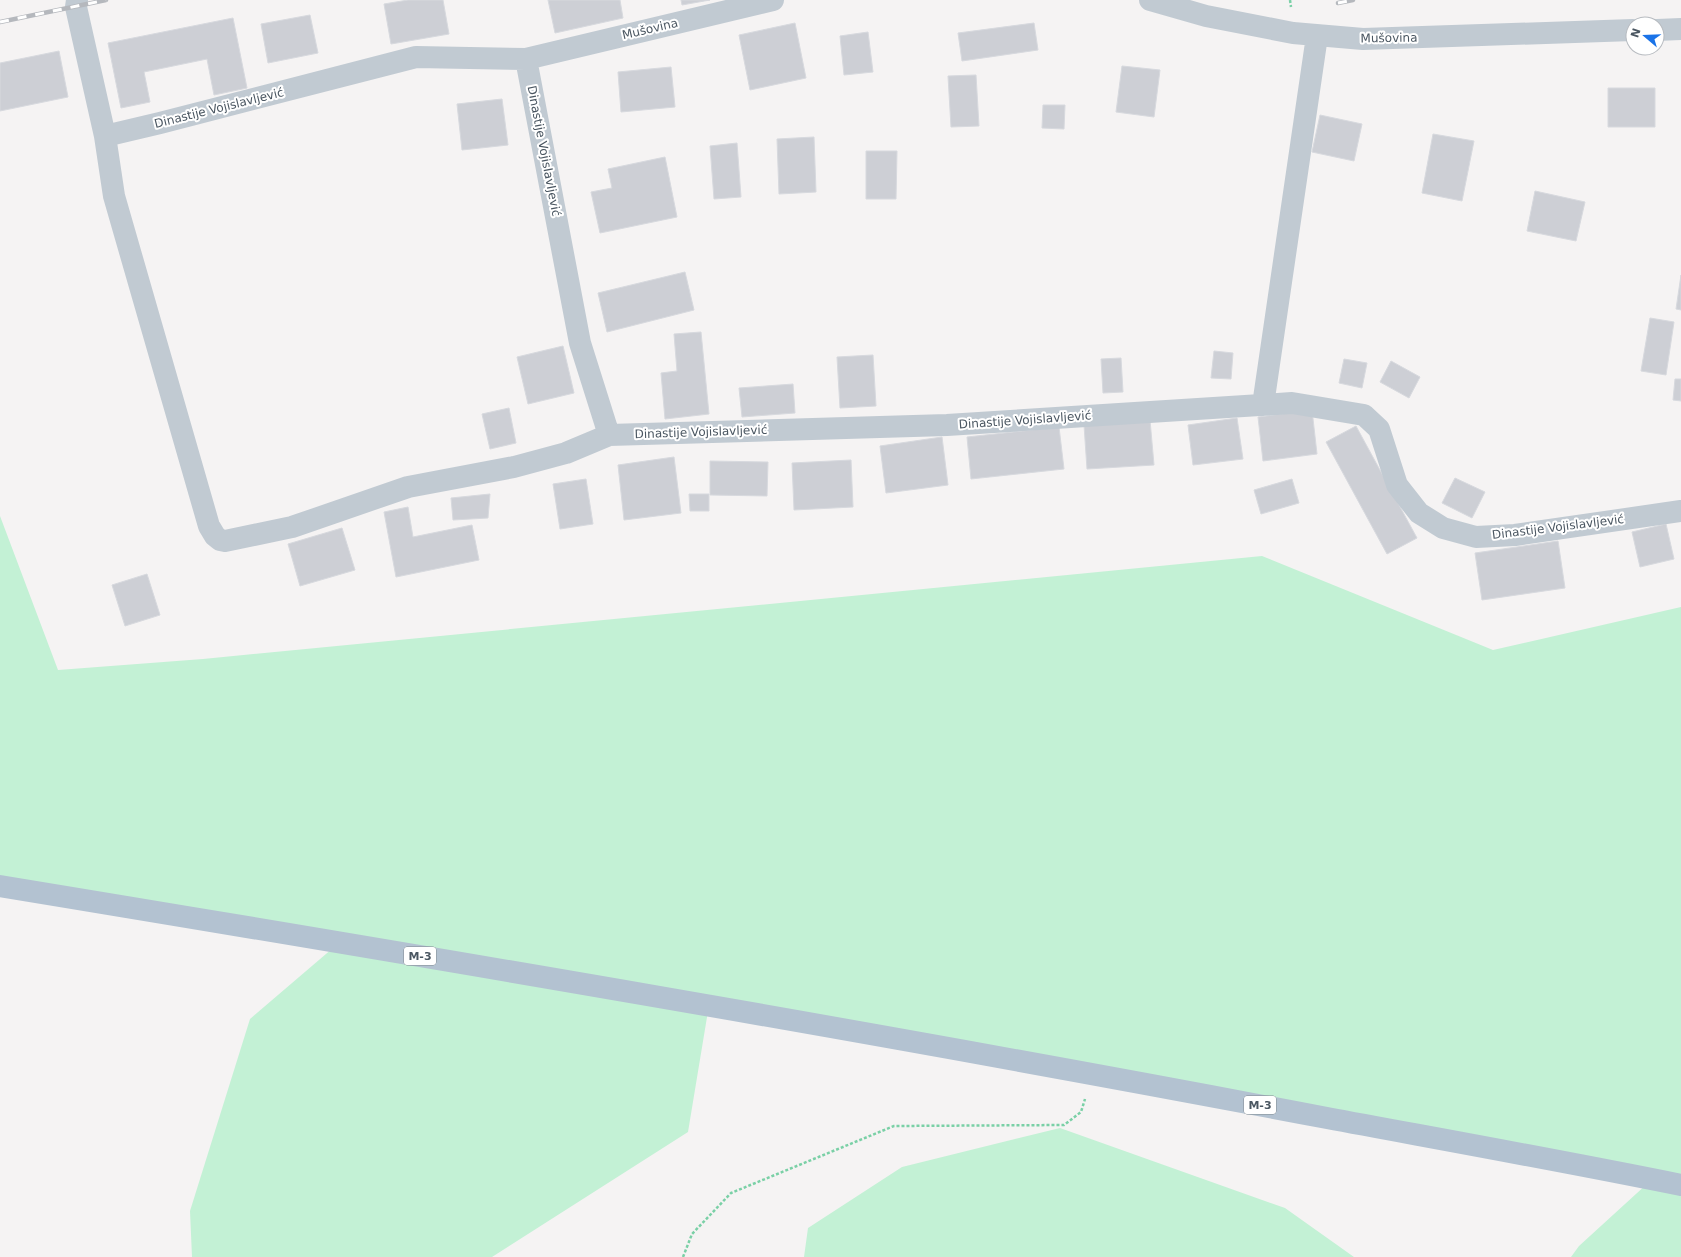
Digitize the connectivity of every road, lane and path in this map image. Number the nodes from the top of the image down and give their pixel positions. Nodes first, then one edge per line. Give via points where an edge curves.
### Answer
1 (77, 0) edge
2 (773, 0) edge
3 (1150, 0) edge
4 (1681, 29) edge
5 (1625, 30) edge
6 (1665, 30) edge
7 (1317, 36) junction
8 (526, 59) junction
9 (105, 136) junction
10 (1262, 405) junction
11 (609, 435) junction
12 (1681, 511) edge
13 (0, 886) edge
14 (1093, 1073) junction
15 (1681, 1185) edge
16 (683, 1257) edge

1 - 9 street via 76,7
2 - 8 street, Mušovina
3 - 7 street, Mušovina via 1206,16
4 - 6 street
5 - 7 street, Mušovina via 1363,39
7 - 10 street
8 - 9 street, Dinastije Vojislavljević via 416,57
8 - 11 street, Dinastije Vojislavljević via 580,344
9 - 11 street via 114,196 209,526 220,540 292,527 408,487 514,468 566,453
10 - 11 street, Dinastije Vojislavljević via 947,425
10 - 12 street, Dinastije Vojislavljević via 1292,404 1364,415 1379,429 1398,486 1419,513 1443,528 1476,537 1515,535
13 - 14 main road, M-3 via 551,978
14 - 15 main road, M-3
14 - 16 path via 1081,1112 1064,1124 894,1126 731,1193 692,1234

